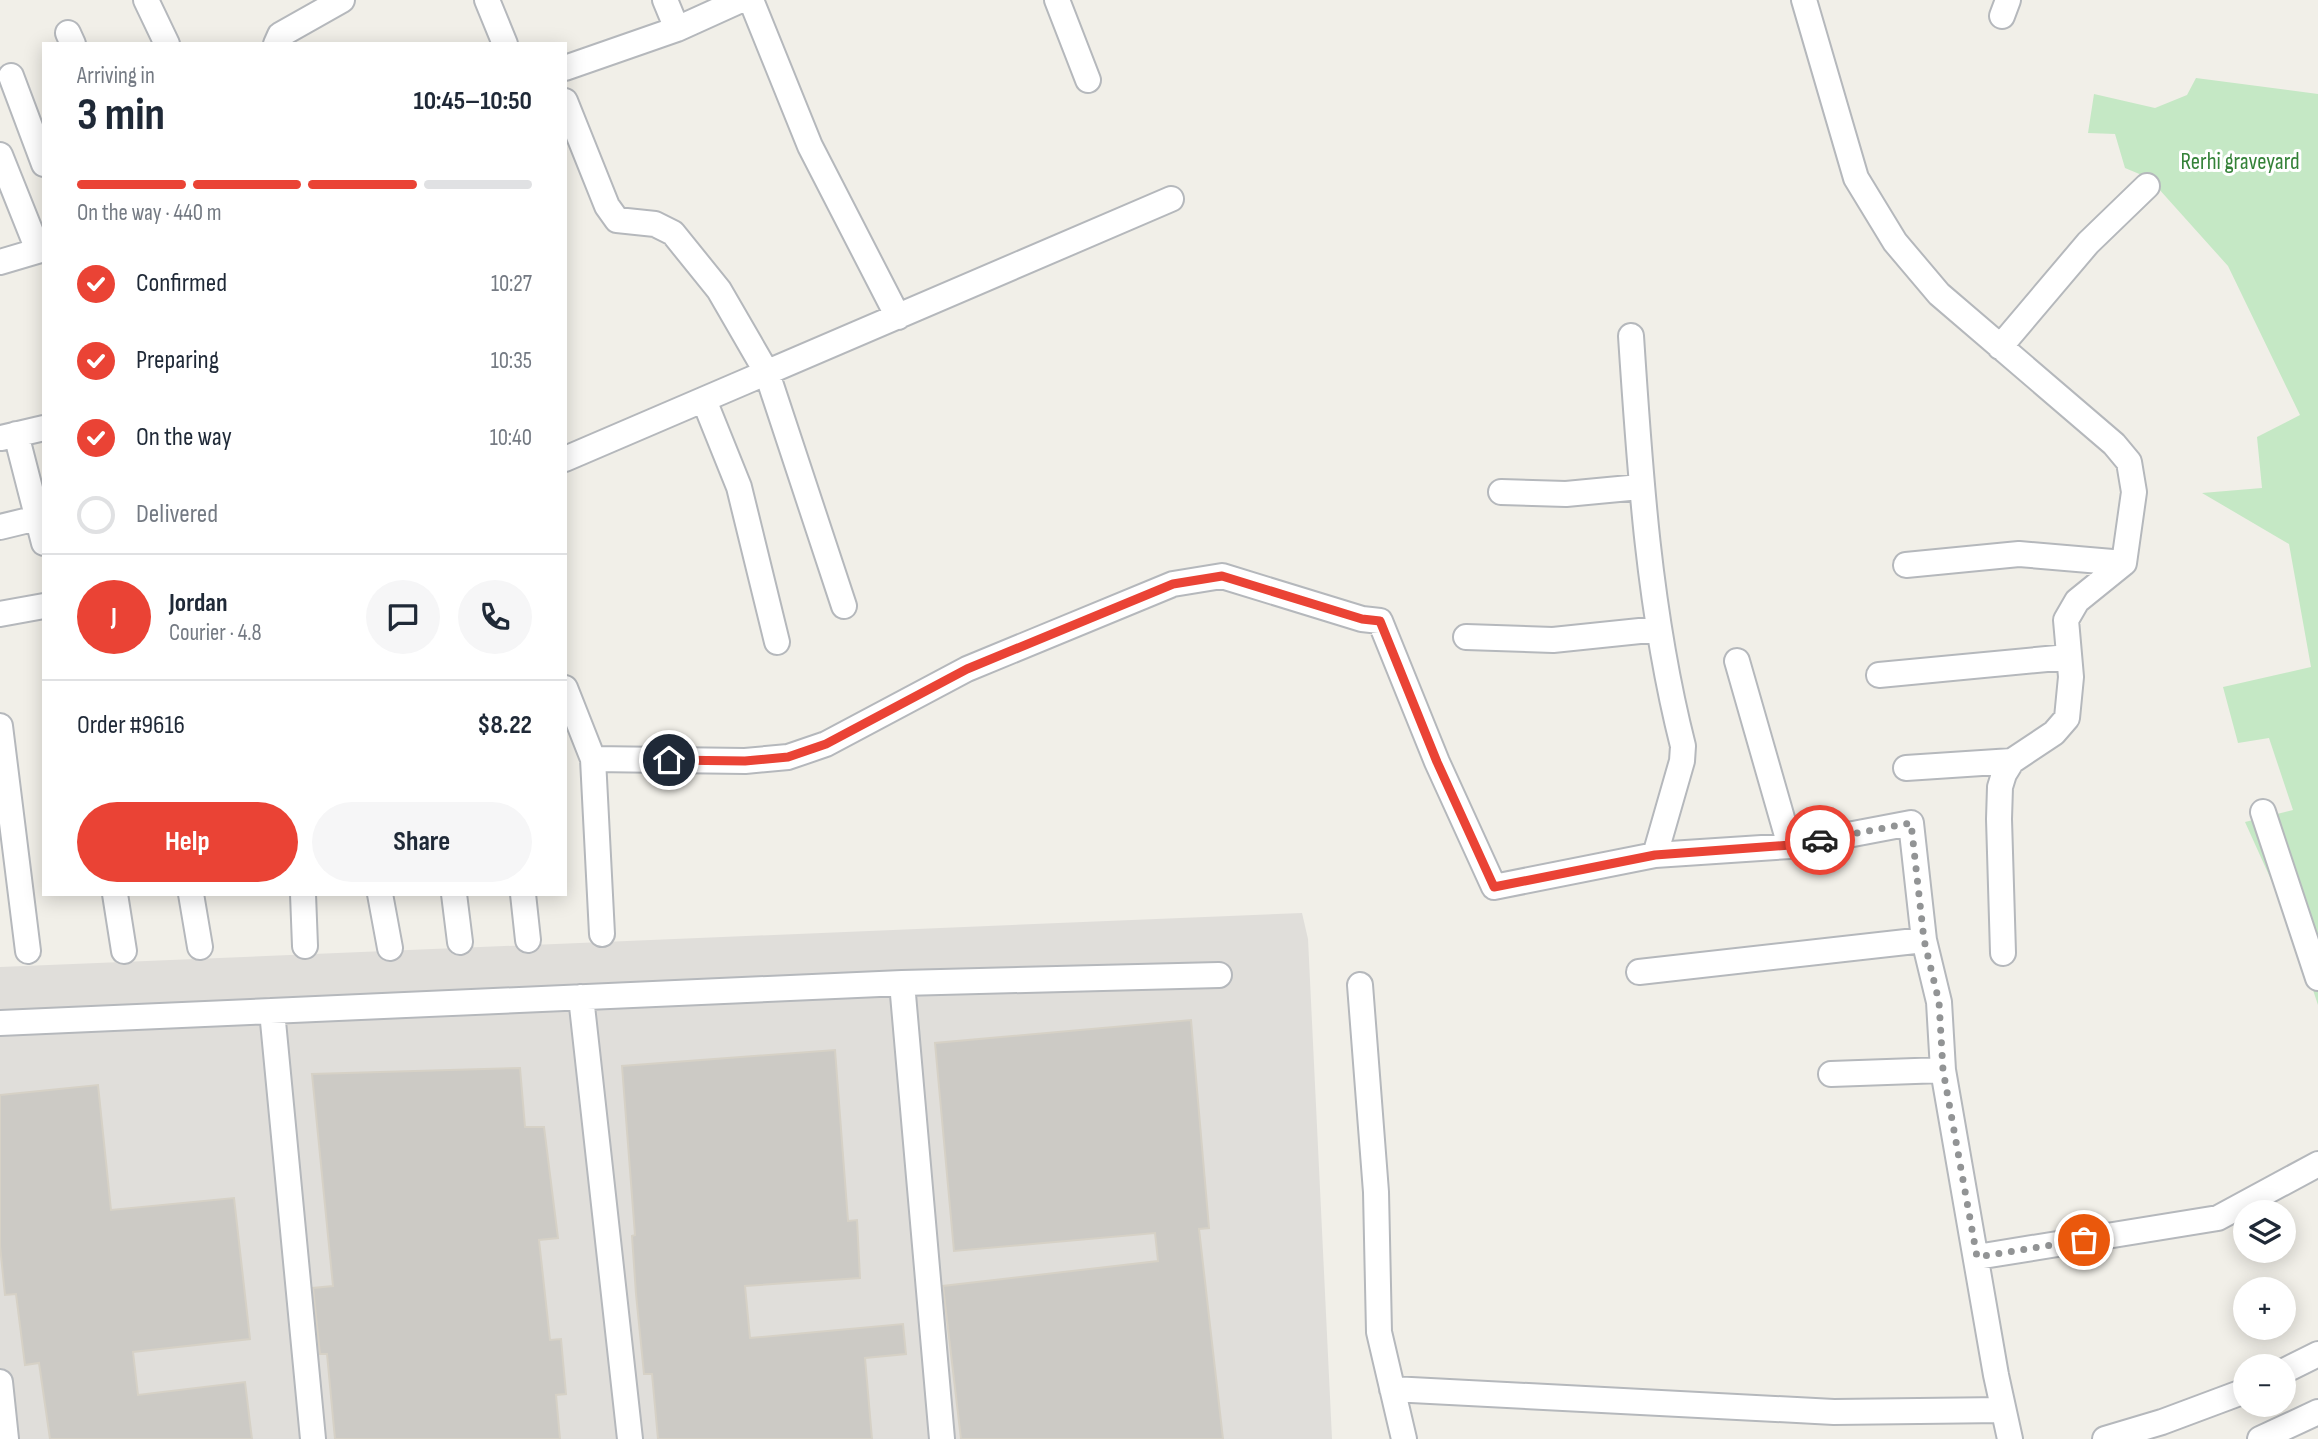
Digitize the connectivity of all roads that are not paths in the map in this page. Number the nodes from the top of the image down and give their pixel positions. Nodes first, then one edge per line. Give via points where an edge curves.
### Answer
1 (146, 0) edge
2 (342, 0) edge
3 (487, 0) edge
4 (665, 0) edge
5 (741, 0) edge
6 (751, 0) edge
7 (1057, 0) edge
8 (1804, 0) edge
9 (677, 29) junction
10 (166, 42) edge
11 (277, 42) edge
12 (504, 42) edge
13 (567, 67) edge
14 (11, 76) dead end
15 (1088, 80) dead end
16 (567, 106) edge
17 (0, 155) edge
18 (42, 159) edge
19 (2147, 186) dead end
20 (1171, 199) dead end
21 (41, 249) edge
22 (0, 262) edge
23 (898, 317) junction
24 (1631, 336) dead end
25 (2000, 347) junction
26 (767, 373) junction
27 (704, 400) junction
28 (42, 428) edge
29 (8, 436) edge
30 (567, 458) edge
31 (1640, 487) junction
32 (1501, 492) dead end
33 (37, 518) junction
34 (0, 527) edge
35 (42, 536) edge
36 (2124, 563) junction
37 (1906, 565) dead end
38 (42, 606) edge
39 (844, 606) dead end
40 (0, 614) edge
41 (1659, 629) junction
42 (1466, 637) dead end
43 (778, 642) dead end
44 (2068, 657) junction
45 (1737, 662) dead end
46 (1879, 675) dead end
47 (567, 693) edge
48 (0, 726) edge
49 (593, 759) junction
50 (2012, 761) junction
51 (1906, 768) dead end
52 (2263, 812) dead end
53 (1790, 845) junction
54 (1655, 855) junction
55 (115, 896) edge
56 (191, 896) edge
57 (303, 896) edge
58 (380, 896) edge
59 (454, 896) edge
60 (523, 896) edge
61 (602, 934) dead end
62 (528, 940) dead end
63 (1924, 940) junction
64 (460, 942) dead end
65 (305, 946) dead end
66 (200, 947) dead end
67 (390, 948) dead end
68 (28, 951) dead end
69 (124, 951) dead end
70 (2003, 953) dead end
71 (1639, 972) dead end
72 (1219, 975) dead end
73 (2318, 978) edge
74 (902, 984) junction
75 (1360, 985) dead end
76 (581, 998) junction
77 (272, 1011) junction
78 (0, 1023) edge
79 (1943, 1070) junction
80 (1831, 1074) dead end
81 (2318, 1164) edge
82 (1977, 1257) junction
83 (2318, 1354) edge
84 (2296, 1365) edge
85 (0, 1382) edge
86 (1392, 1389) junction
87 (2233, 1395) edge
88 (2003, 1410) junction
89 (2318, 1412) edge
90 (6, 1439) edge
91 (313, 1439) edge
92 (630, 1439) edge
93 (942, 1439) edge
94 (1404, 1439) edge
95 (2010, 1439) edge
96 (2105, 1439) edge
97 (2260, 1439) edge

1 - 10 street
2 - 11 street via 280,35
3 - 12 street
4 - 9 street
5 - 9 street
6 - 23 street via 810,146
7 - 15 street
8 - 25 street via 1856,178 1895,242 1939,294
9 - 13 street
14 - 18 street
16 - 26 street via 607,206 617,219 655,223 673,233 719,290
17 - 21 street
19 - 25 street via 2088,243
20 - 23 street
21 - 22 street
23 - 26 street
24 - 31 street
25 - 36 street via 2129,462 2134,492
26 - 27 street
26 - 39 street
27 - 30 street
27 - 43 street via 739,487
28 - 29 street
29 - 33 street
31 - 32 street via 1566,494
31 - 41 street
33 - 34 street
33 - 35 street
36 - 37 street via 2019,554
36 - 44 street via 2077,600 2066,620
38 - 40 street
41 - 42 street via 1553,640
41 - 54 street via 1683,746
44 - 46 street
44 - 50 street via 2067,718 2054,733
45 - 53 street
47 - 49 street
48 - 68 street
49 - 54 street via 745,761 788,757 826,744 980,663 1173,584 1222,576 1380,621 1494,887
49 - 61 street
50 - 51 street
50 - 70 street via 2000,787
52 - 73 street
53 - 54 street
53 - 63 street via 1911,823
55 - 69 street
56 - 66 street
57 - 65 street
58 - 67 street
59 - 64 street
60 - 62 street
63 - 71 street
63 - 79 street via 1939,1002
72 - 74 street
74 - 76 street
74 - 93 street
75 - 86 street via 1376,1192 1379,1332
76 - 77 street
76 - 92 street
77 - 78 street
77 - 91 street
79 - 80 street
79 - 82 street
81 - 82 street via 2218,1218
82 - 88 street
83 - 84 street
85 - 90 street
86 - 88 street via 1834,1412
86 - 94 street
87 - 96 street
88 - 95 street
89 - 97 street

